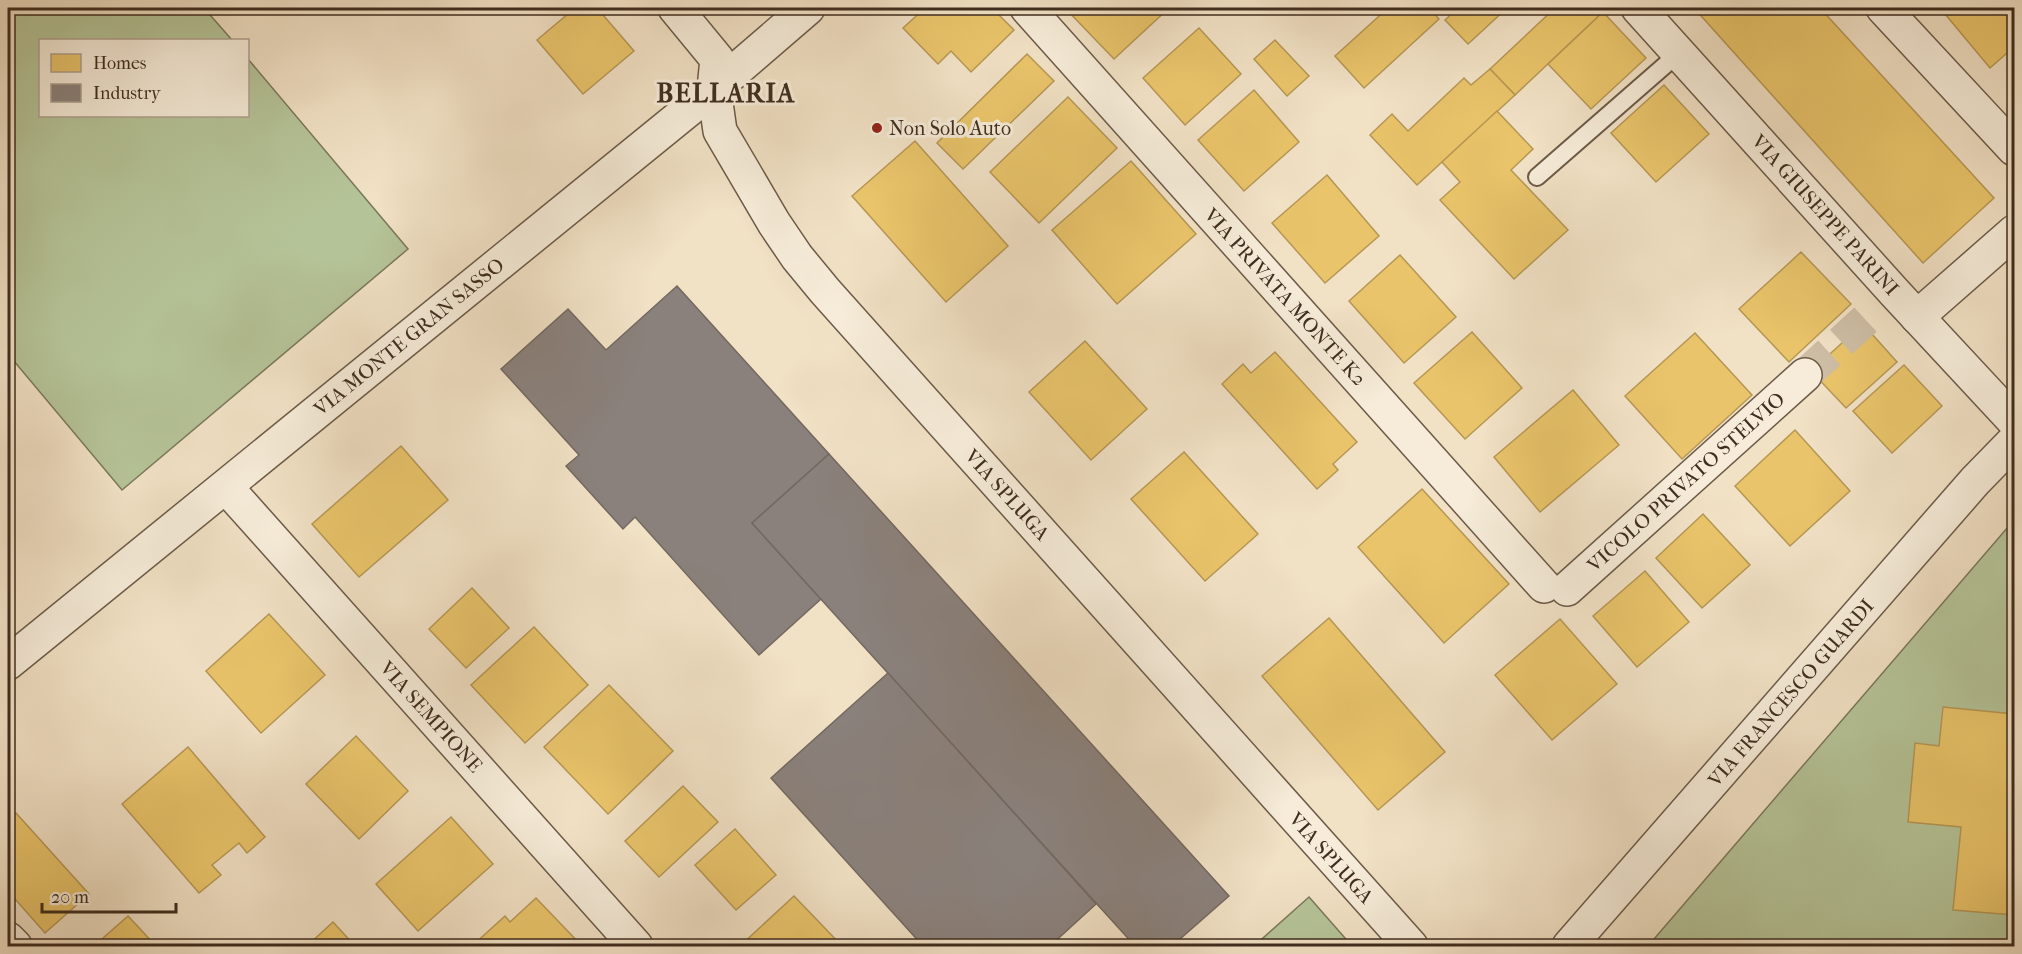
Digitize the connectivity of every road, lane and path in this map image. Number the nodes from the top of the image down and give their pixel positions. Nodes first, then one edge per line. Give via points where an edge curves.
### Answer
1 (675, 8) edge
2 (808, 8) edge
3 (1027, 8) edge
4 (1638, 8) edge
5 (1883, 8) edge
6 (1679, 53) junction
7 (714, 89) junction
8 (2014, 149) edge
9 (1537, 177) dead end
10 (2014, 232) edge
11 (1917, 317) junction
12 (1805, 375) tunnel mouth
13 (2014, 422) edge
14 (2014, 441) edge
15 (226, 487) junction
16 (1556, 588) joint
17 (8, 663) edge
18 (8, 939) edge
19 (15, 946) edge
20 (636, 946) edge
21 (1411, 946) edge
22 (1569, 946) edge

1 - 7 street, VIA SPLUGA via 717,59
2 - 7 street, VIA MONTE GRAN SASSO
3 - 16 street, VIA PRIVATA MONTE K2
4 - 6 street, VIA GIUSEPPE PARINI
5 - 8 street
6 - 9 lane
6 - 11 street, VIA GIUSEPPE PARINI via 1885,301
7 - 15 street, VIA MONTE GRAN SASSO
7 - 21 street, VIA SPLUGA via 720,131 797,257
10 - 11 street
11 - 13 street, VIA GIUSEPPE PARINI
12 - 16 street, VICOLO PRIVATO STELVIO
14 - 22 street, VIA FRANCESCO GUARDI
15 - 17 street, VIA MONTE GRAN SASSO
15 - 20 street, VIA SEMPIONE
18 - 19 street

